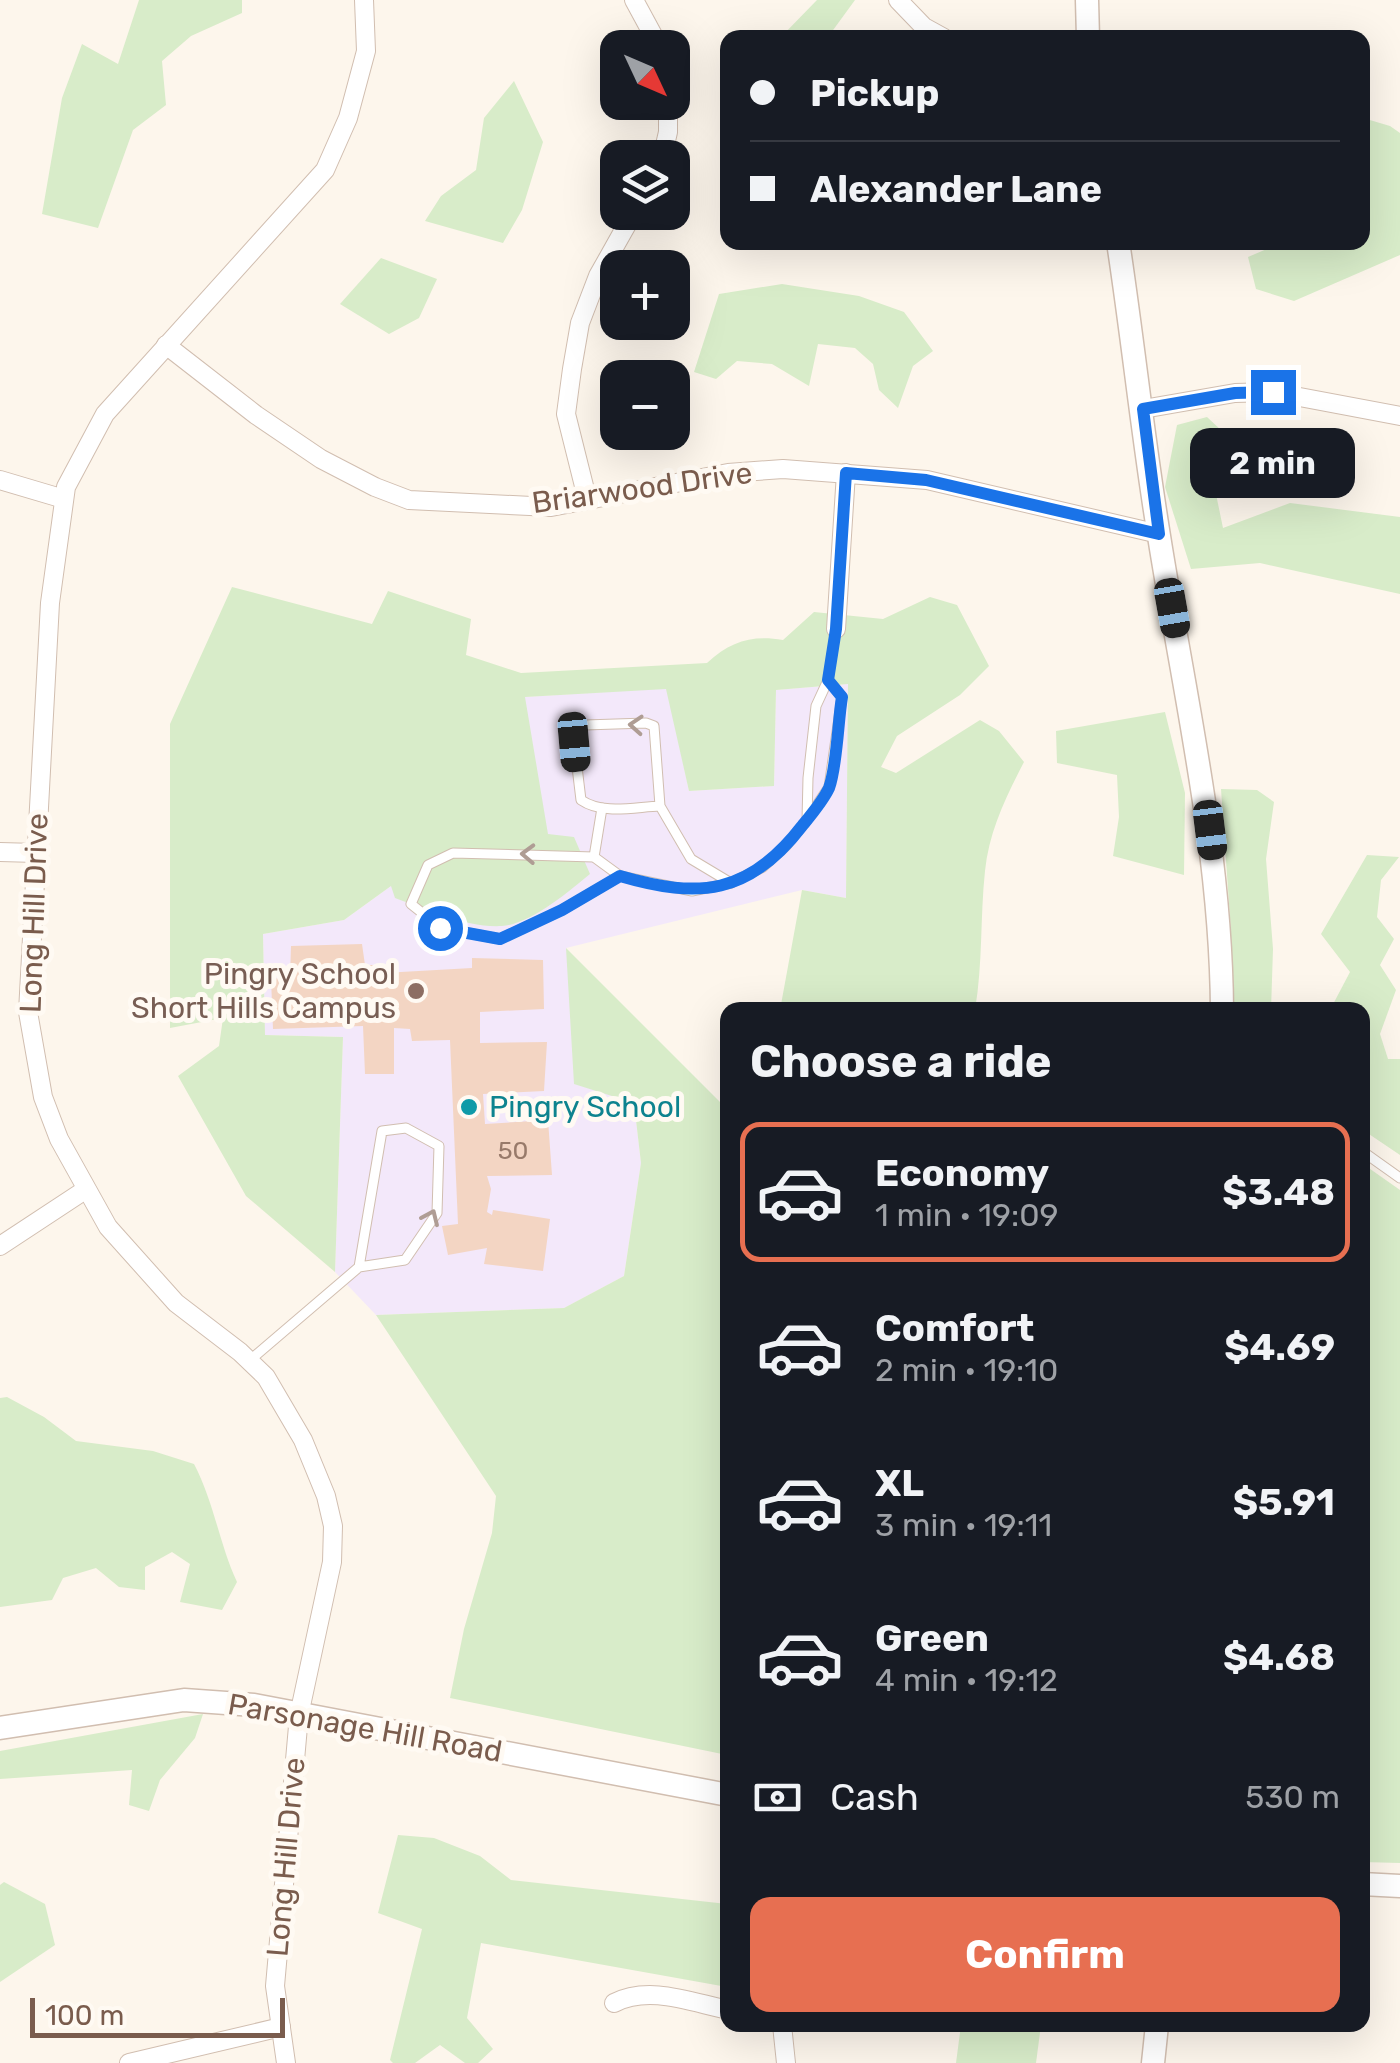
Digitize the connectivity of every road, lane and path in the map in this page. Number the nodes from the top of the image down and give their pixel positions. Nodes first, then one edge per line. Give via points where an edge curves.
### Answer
1 (364, 0) edge
2 (634, 0) edge
3 (898, 0) edge
4 (1087, 0) edge
5 (650, 30) edge
6 (929, 30) edge
7 (1088, 30) edge
8 (624, 230) edge
9 (1119, 250) edge
10 (166, 345) junction
11 (1143, 409) junction
12 (1400, 416) edge
13 (846, 473) junction
14 (0, 480) edge
15 (587, 498) junction
16 (64, 499) junction
17 (1159, 534) junction
18 (836, 629) joint
19 (828, 680) junction
20 (660, 806) junction
21 (602, 808) junction
22 (807, 820) junction
23 (0, 852) edge
24 (36, 853) junction
25 (594, 857) junction
26 (620, 876) junction
27 (732, 883) junction
28 (1222, 1002) edge
29 (1370, 1156) edge
30 (1400, 1178) edge
31 (85, 1190) junction
32 (0, 1246) edge
33 (359, 1267) junction
34 (249, 1361) junction
35 (299, 1715) junction
36 (0, 1728) edge
37 (720, 1793) edge
38 (1370, 1884) edge
39 (1400, 1886) edge
40 (614, 2004) dead end
41 (720, 2008) edge
42 (281, 2027) junction
43 (783, 2032) edge
44 (1156, 2032) edge
45 (129, 2063) edge
46 (286, 2063) edge
47 (786, 2063) edge
48 (1153, 2063) edge

1 - 10 street, Long Hill Drive via 366,51 325,170
2 - 5 street
3 - 6 street
4 - 7 street
8 - 15 street via 598,276 578,338 566,414
9 - 11 street
10 - 15 street, Briarwood Drive via 322,459 409,500 551,506
10 - 16 street, Long Hill Drive via 106,414
11 - 12 street via 1273,392
11 - 17 street
13 - 15 street, Briarwood Drive via 728,473
13 - 17 street, Briarwood Drive via 926,480
13 - 18 street
14 - 16 street
16 - 24 street, Long Hill Drive via 50,603
17 - 28 street via 1206,794
18 - 19 lane
19 - 22 lane via 816,706
19 - 22 lane via 842,697 829,787
20 - 21 lane
20 -> 21 lane via 654,726 584,725 574,742 581,800
20 - 27 lane via 690,860
21 - 25 lane
22 - 27 lane via 763,867
23 - 24 street
24 - 31 street, Long Hill Drive via 28,1012 34,1058 59,1139
25 - 26 lane
25 -> 26 lane via 453,853 428,865 411,904 440,928 500,939
26 - 27 lane via 692,891
29 - 30 lane
31 - 32 street
31 - 34 street, Long Hill Drive via 108,1228 176,1303
33 -> 33 lane via 406,1260 437,1213 439,1146 406,1128 382,1131
33 - 34 lane
34 - 35 street, Long Hill Drive via 266,1377 303,1440 333,1526 332,1562
35 - 36 street, Parsonage Hill Road via 184,1700
35 - 37 street, Parsonage Hill Road
35 - 42 street, Long Hill Drive via 275,1986
38 - 39 street
40 - 41 street via 649,1994
42 - 45 street
42 - 46 street, Long Hill Drive
43 - 47 street
44 - 48 street

